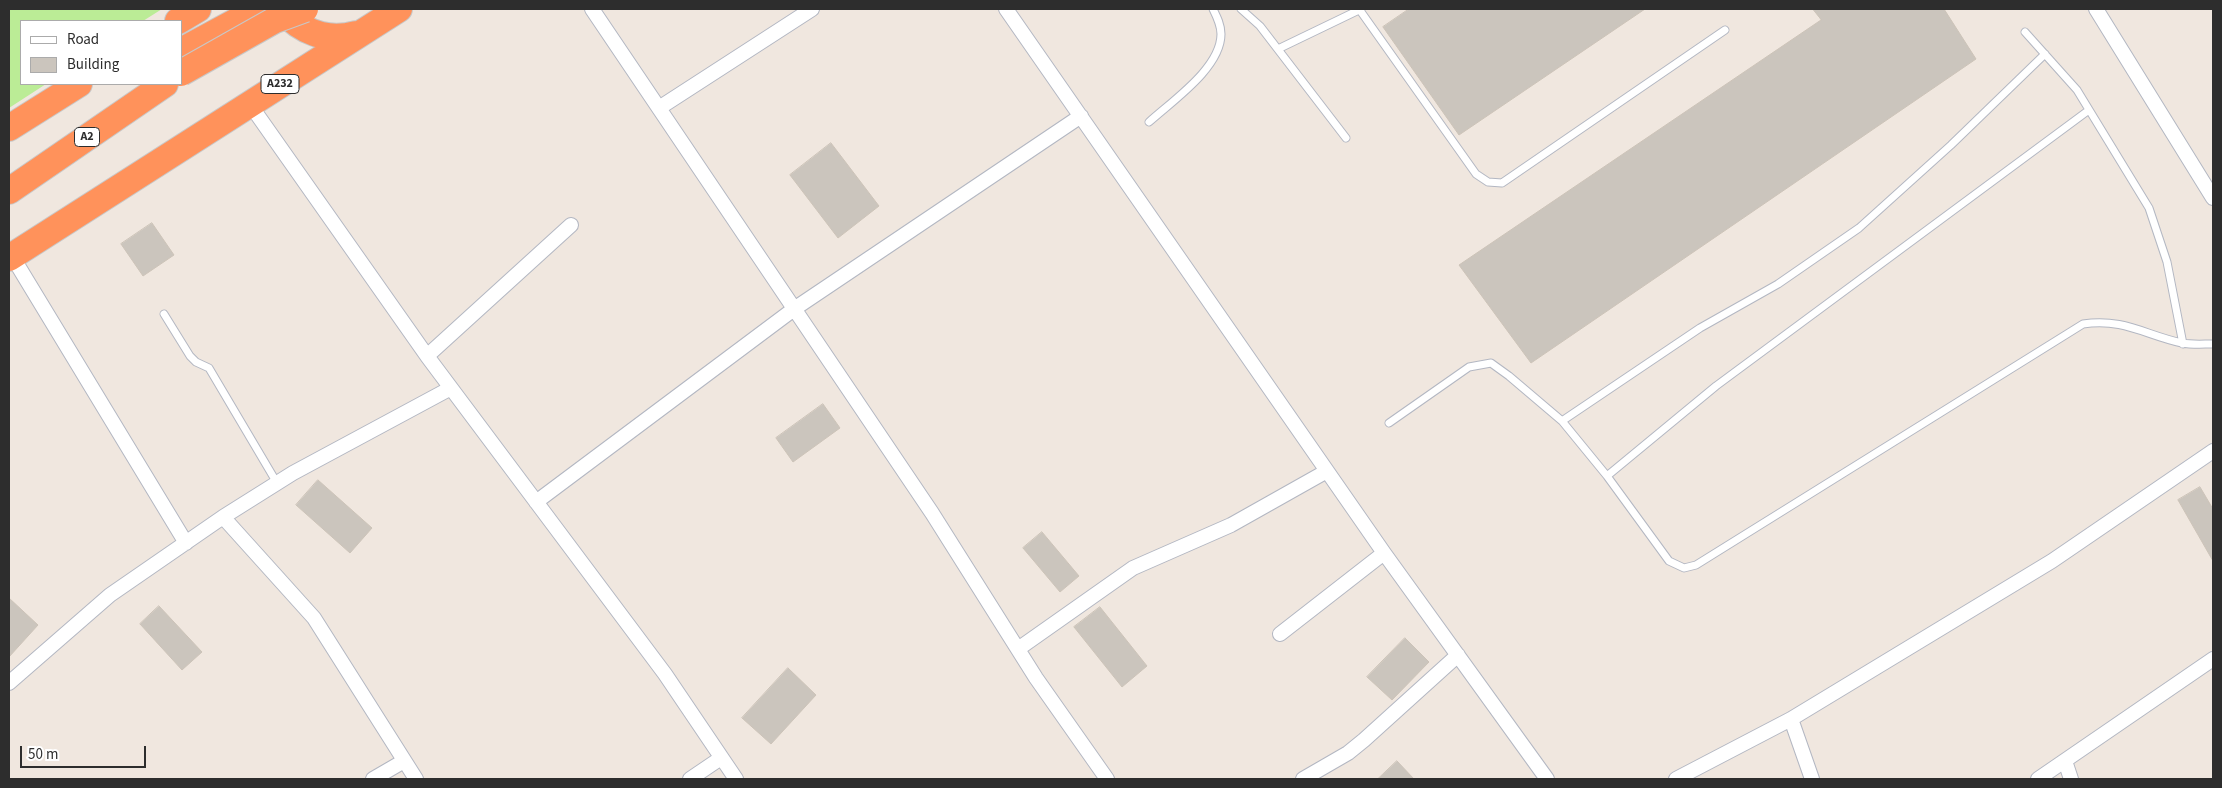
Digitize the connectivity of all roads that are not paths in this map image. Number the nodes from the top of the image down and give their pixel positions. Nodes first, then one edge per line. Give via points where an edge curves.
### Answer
1 (198, 9) edge
2 (259, 9) edge
3 (281, 9) edge
4 (304, 9) edge
5 (390, 9) edge
6 (399, 9) edge
7 (592, 9) edge
8 (812, 9) edge
9 (1006, 9) edge
10 (1213, 9) edge
11 (1241, 9) edge
12 (1360, 9) edge
13 (2096, 9) edge
14 (180, 20) edge
15 (369, 29) junction
16 (1724, 30) dead end
17 (2025, 32) dead end
18 (1278, 49) junction
19 (182, 50) edge
20 (2044, 54) junction
21 (182, 72) edge
22 (77, 85) edge
23 (133, 85) edge
24 (164, 85) edge
25 (249, 103) junction
26 (659, 108) junction
27 (2089, 110) junction
28 (1081, 116) junction
29 (1149, 122) dead end
30 (9, 128) edge
31 (1346, 138) dead end
32 (9, 170) edge
33 (9, 191) edge
34 (2213, 198) edge
35 (571, 225) dead end
36 (10, 257) edge
37 (794, 309) junction
38 (164, 314) dead end
39 (2183, 344) junction
40 (2213, 344) edge
41 (427, 356) junction
42 (451, 388) junction
43 (1562, 421) junction
44 (1389, 423) dead end
45 (2213, 451) edge
46 (1327, 471) junction
47 (1607, 476) junction
48 (277, 483) junction
49 (536, 502) junction
50 (223, 517) junction
51 (186, 543) junction
52 (1384, 554) junction
53 (1280, 634) dead end
54 (1018, 649) junction
55 (1458, 654) junction
56 (2213, 659) edge
57 (9, 683) edge
58 (1791, 719) junction
59 (722, 758) junction
60 (404, 761) junction
61 (2065, 762) junction
62 (373, 779) edge
63 (416, 779) edge
64 (690, 779) edge
65 (736, 779) edge
66 (1107, 779) edge
67 (1302, 779) edge
68 (1547, 779) edge
69 (1676, 779) edge
70 (1812, 779) edge
71 (2038, 779) edge
72 (2071, 779) edge

1 - 14 highway
2 - 19 highway
3 - 15 highway via 298,26 321,36 345,37
4 - 21 highway, bridge via 275,20
5 - 15 highway
6 - 15 highway, A232
7 - 26 street
8 - 26 street
9 - 28 street
10 - 29 lane via 1221,35 1211,63
11 - 18 lane
12 - 16 lane via 1476,174 1488,182 1502,183
12 - 18 lane
13 - 34 street
15 - 25 highway, A232
17 - 20 lane
18 - 31 lane
20 - 27 lane via 2077,90
20 - 43 lane via 1951,146 1860,228 1778,284 1700,328
22 - 30 highway
23 - 32 highway, A2
24 - 33 highway, A2
25 - 36 highway, A232
25 - 41 street
26 - 37 street
27 - 39 lane via 2149,208 2168,262
27 - 47 lane via 1716,386
28 - 37 street
28 - 46 street
35 - 41 street
36 - 51 street
37 - 49 street
37 - 54 street via 932,513
38 - 48 lane via 190,356 209,368
39 - 40 lane
39 - 47 lane via 2123,324 2102,321 2084,324 1696,565 1684,568 1669,561
41 - 42 street
42 - 48 street
42 - 49 street
43 - 44 lane via 1491,363 1470,367
43 - 47 lane
45 - 58 street via 2052,562
46 - 52 street
46 - 54 street via 1231,525 1133,568
48 - 50 street
49 - 59 street via 665,674
50 - 51 street
50 - 60 street via 314,618
51 - 57 street via 110,595
52 - 53 street
52 - 55 street
54 - 66 street
55 - 67 street via 1348,753
55 - 68 street
56 - 61 street
58 - 69 street
58 - 70 street
59 - 64 street
59 - 65 street
60 - 62 street
60 - 63 street
61 - 71 street
61 - 72 street

